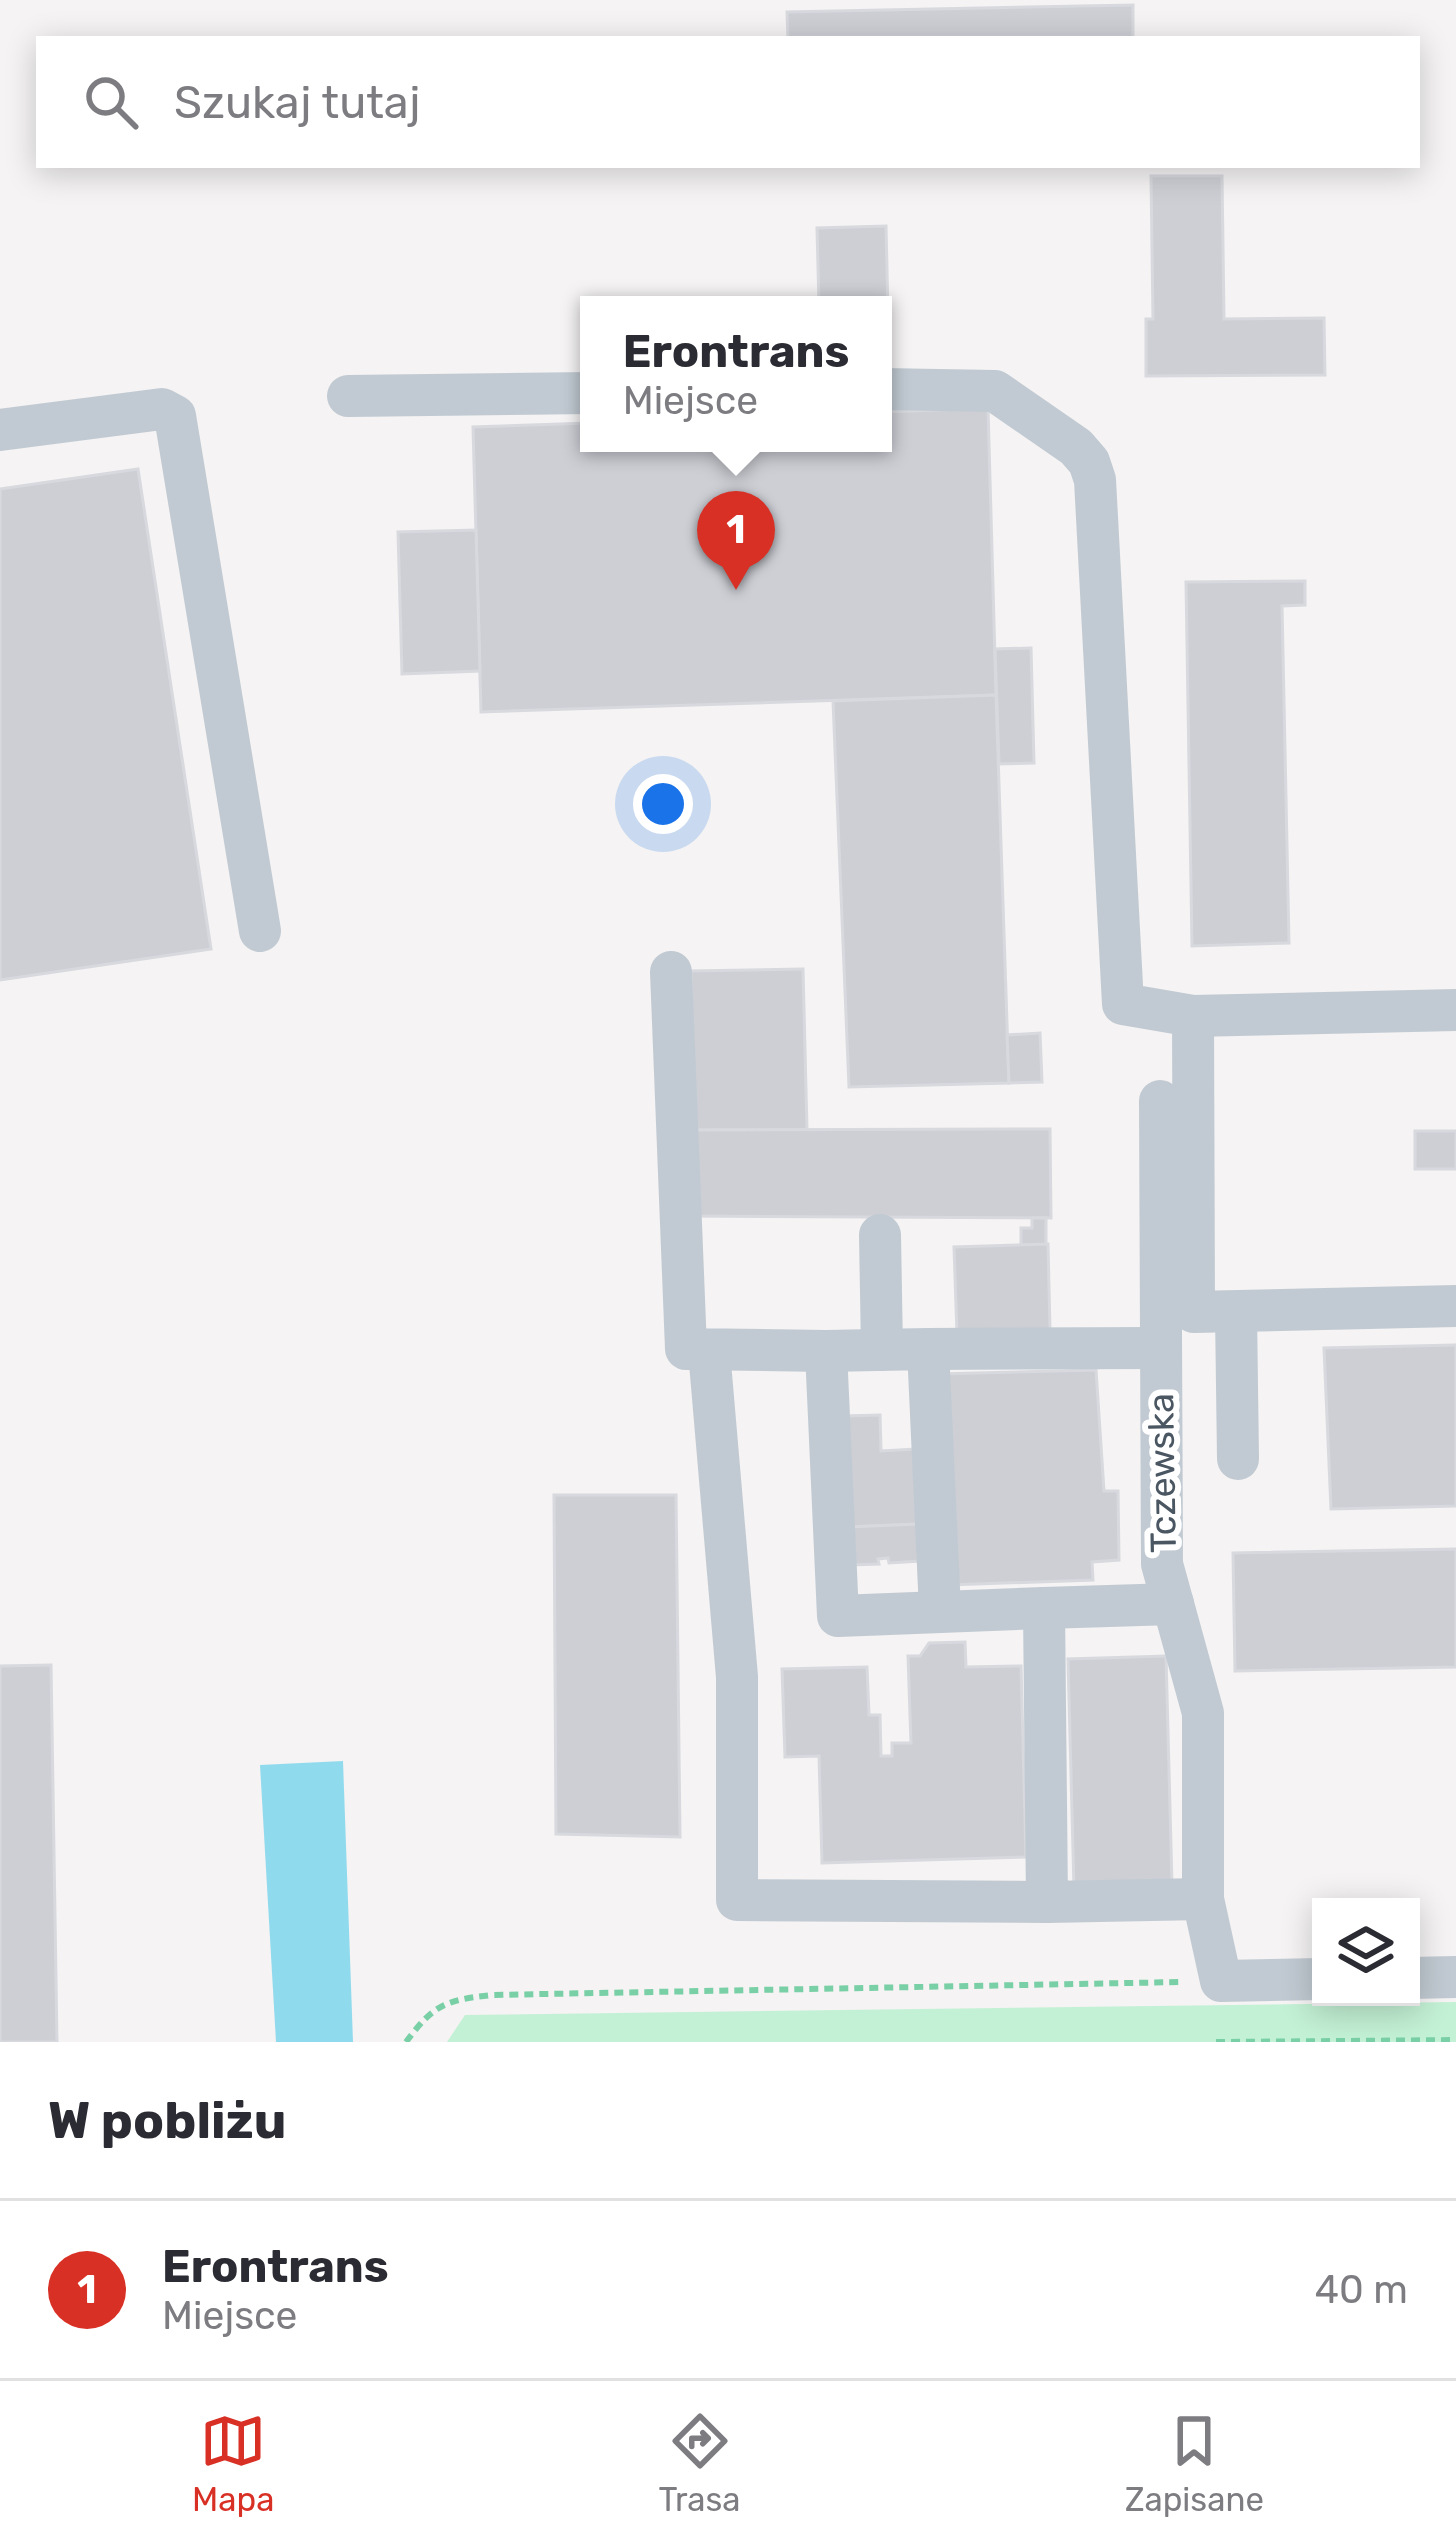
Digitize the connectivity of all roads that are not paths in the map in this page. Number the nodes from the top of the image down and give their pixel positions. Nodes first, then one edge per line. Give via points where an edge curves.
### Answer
1 (892, 388) edge
2 (580, 393) edge
3 (349, 396) dead end
4 (0, 430) edge
5 (260, 931) dead end
6 (670, 973) dead end
7 (1456, 1010) edge
8 (1193, 1016) junction
9 (1160, 1101) dead end
10 (880, 1235) dead end
11 (1456, 1306) edge
12 (1236, 1312) junction
13 (1160, 1348) junction
14 (928, 1349) junction
15 (709, 1351) junction
16 (826, 1351) junction
17 (882, 1351) junction
18 (1238, 1459) dead end
19 (1173, 1604) junction
20 (1044, 1608) junction
21 (940, 1610) junction
22 (1203, 1899) junction
23 (1046, 1902) junction
24 (1456, 1977) edge
25 (1420, 1978) edge
26 (1312, 1979) edge

1 - 8 street via 995,391 1089,462 1123,1004
2 - 3 street
4 - 5 street via 162,409 175,416
6 - 15 street via 686,1349
7 - 8 street
8 - 12 street via 1194,1312
9 - 13 street, Tczewska
10 - 17 street
11 - 12 street
12 - 18 street
13 - 14 street
13 - 19 street, Tczewska via 1162,1564
14 - 17 street
14 - 21 street
15 - 16 street
15 - 23 street via 737,1677 737,1900
16 - 17 street
16 - 21 street via 838,1616
19 - 20 street
19 - 22 street, Tczewska via 1203,1713
20 - 21 street
20 - 23 street
22 - 23 street
22 - 26 street, Tczewska via 1221,1981
24 - 25 street

